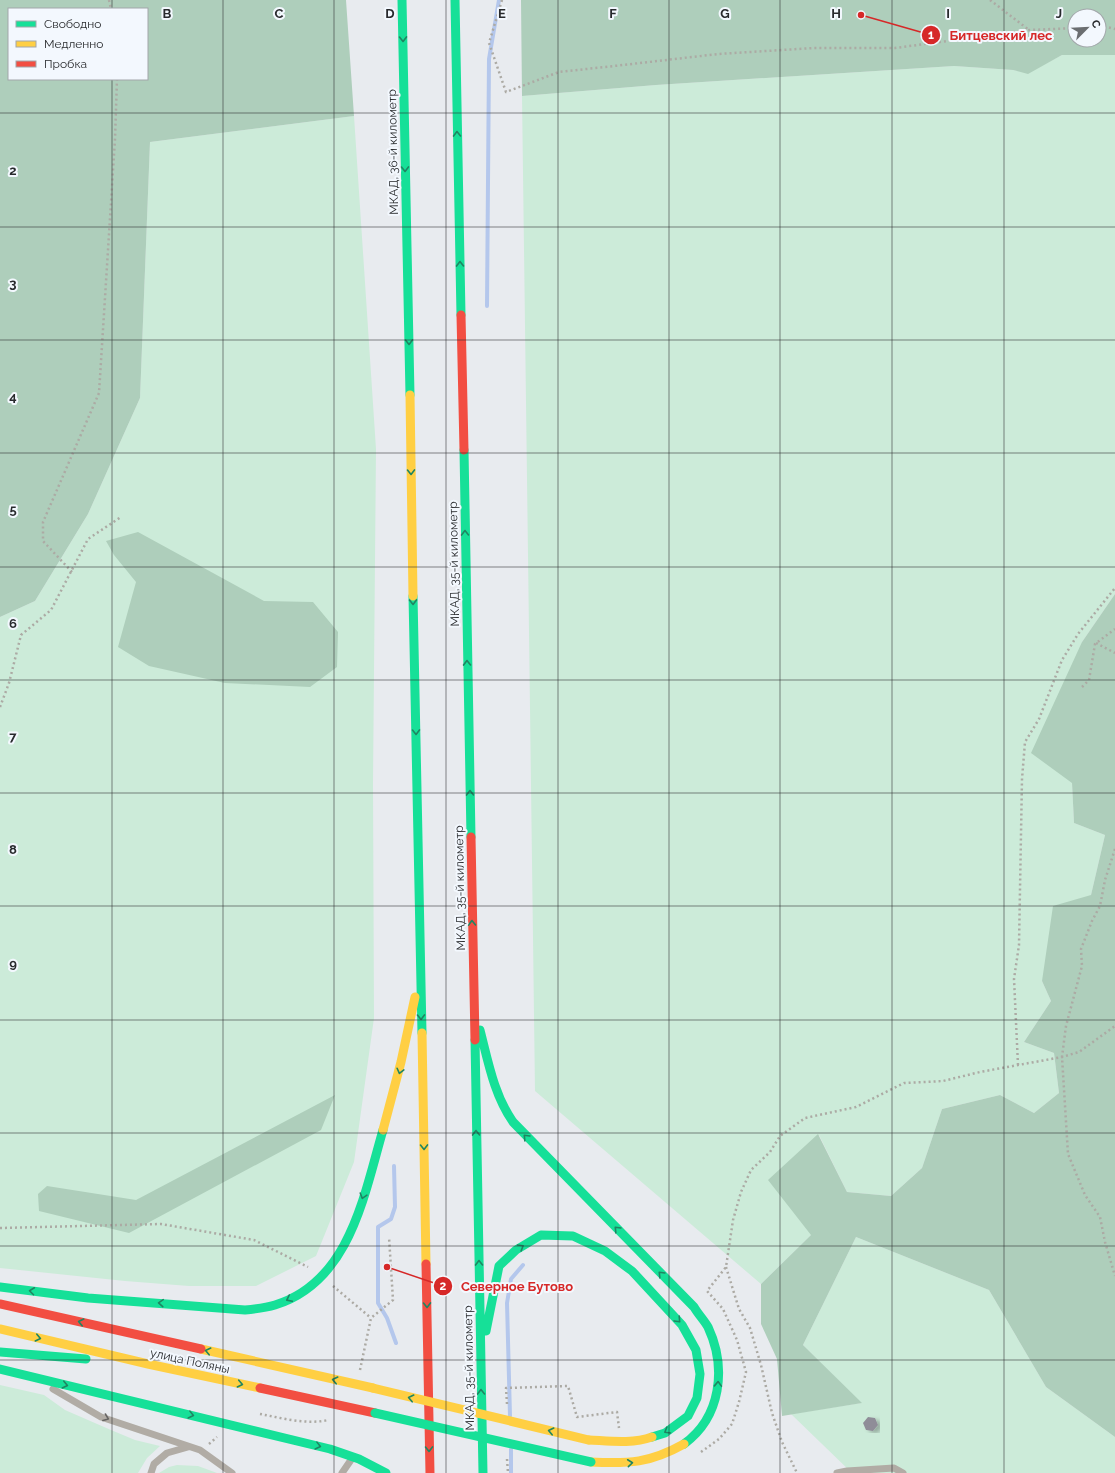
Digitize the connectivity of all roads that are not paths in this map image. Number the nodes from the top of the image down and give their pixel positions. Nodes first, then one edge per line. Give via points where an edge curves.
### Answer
1 (402, 0) edge
2 (455, 0) edge
3 (420, 936) junction
4 (473, 962) junction
5 (0, 1287) edge
6 (0, 1304) edge
7 (0, 1329) edge
8 (0, 1352) edge
9 (480, 1358) junction
10 (148, 1364) junction
11 (0, 1369) edge
12 (36, 1378) junction
13 (188, 1447) junction
14 (353, 1456) junction
15 (151, 1473) edge
16 (232, 1473) edge
17 (342, 1473) edge
18 (386, 1473) edge
19 (430, 1473) edge
20 (483, 1473) edge
21 (837, 1473) edge
22 (902, 1473) edge

1 -> 3 main road, МКАД, 36-й километр
4 -> 2 main road, МКАД, 35-й километр
3 -> 5 main road via 407,1043 354,1225 345,1246 332,1264 301,1293 267,1307 245,1310 88,1298
3 -> 19 main road
9 -> 4 main road, МКАД, 35-й километр
10 -> 4 main road, улица Поляны, bridge via 591,1462 622,1464 643,1461 668,1453 688,1442 703,1428 715,1406 719,1385 716,1356 709,1329 694,1307 520,1130 504,1109 490,1071 480,1029
9 -> 6 main road, улица Поляны, bridge via 499,1266 516,1250 541,1235 573,1236 606,1251 632,1271 682,1325 696,1350 700,1374 697,1398 688,1416 665,1433 644,1440 589,1440 373,1388
7 -> 10 main road, улица Поляны
8 - 10 main road
20 -> 9 main road, МКАД, 35-й километр
11 - 12 main road
12 -> 13 lane via 101,1417
12 -> 14 main road
13 - 15 lane via 167,1453 154,1464
13 - 16 lane via 200,1450
14 - 17 lane
14 - 18 main road
21 - 22 lane via 894,1468

